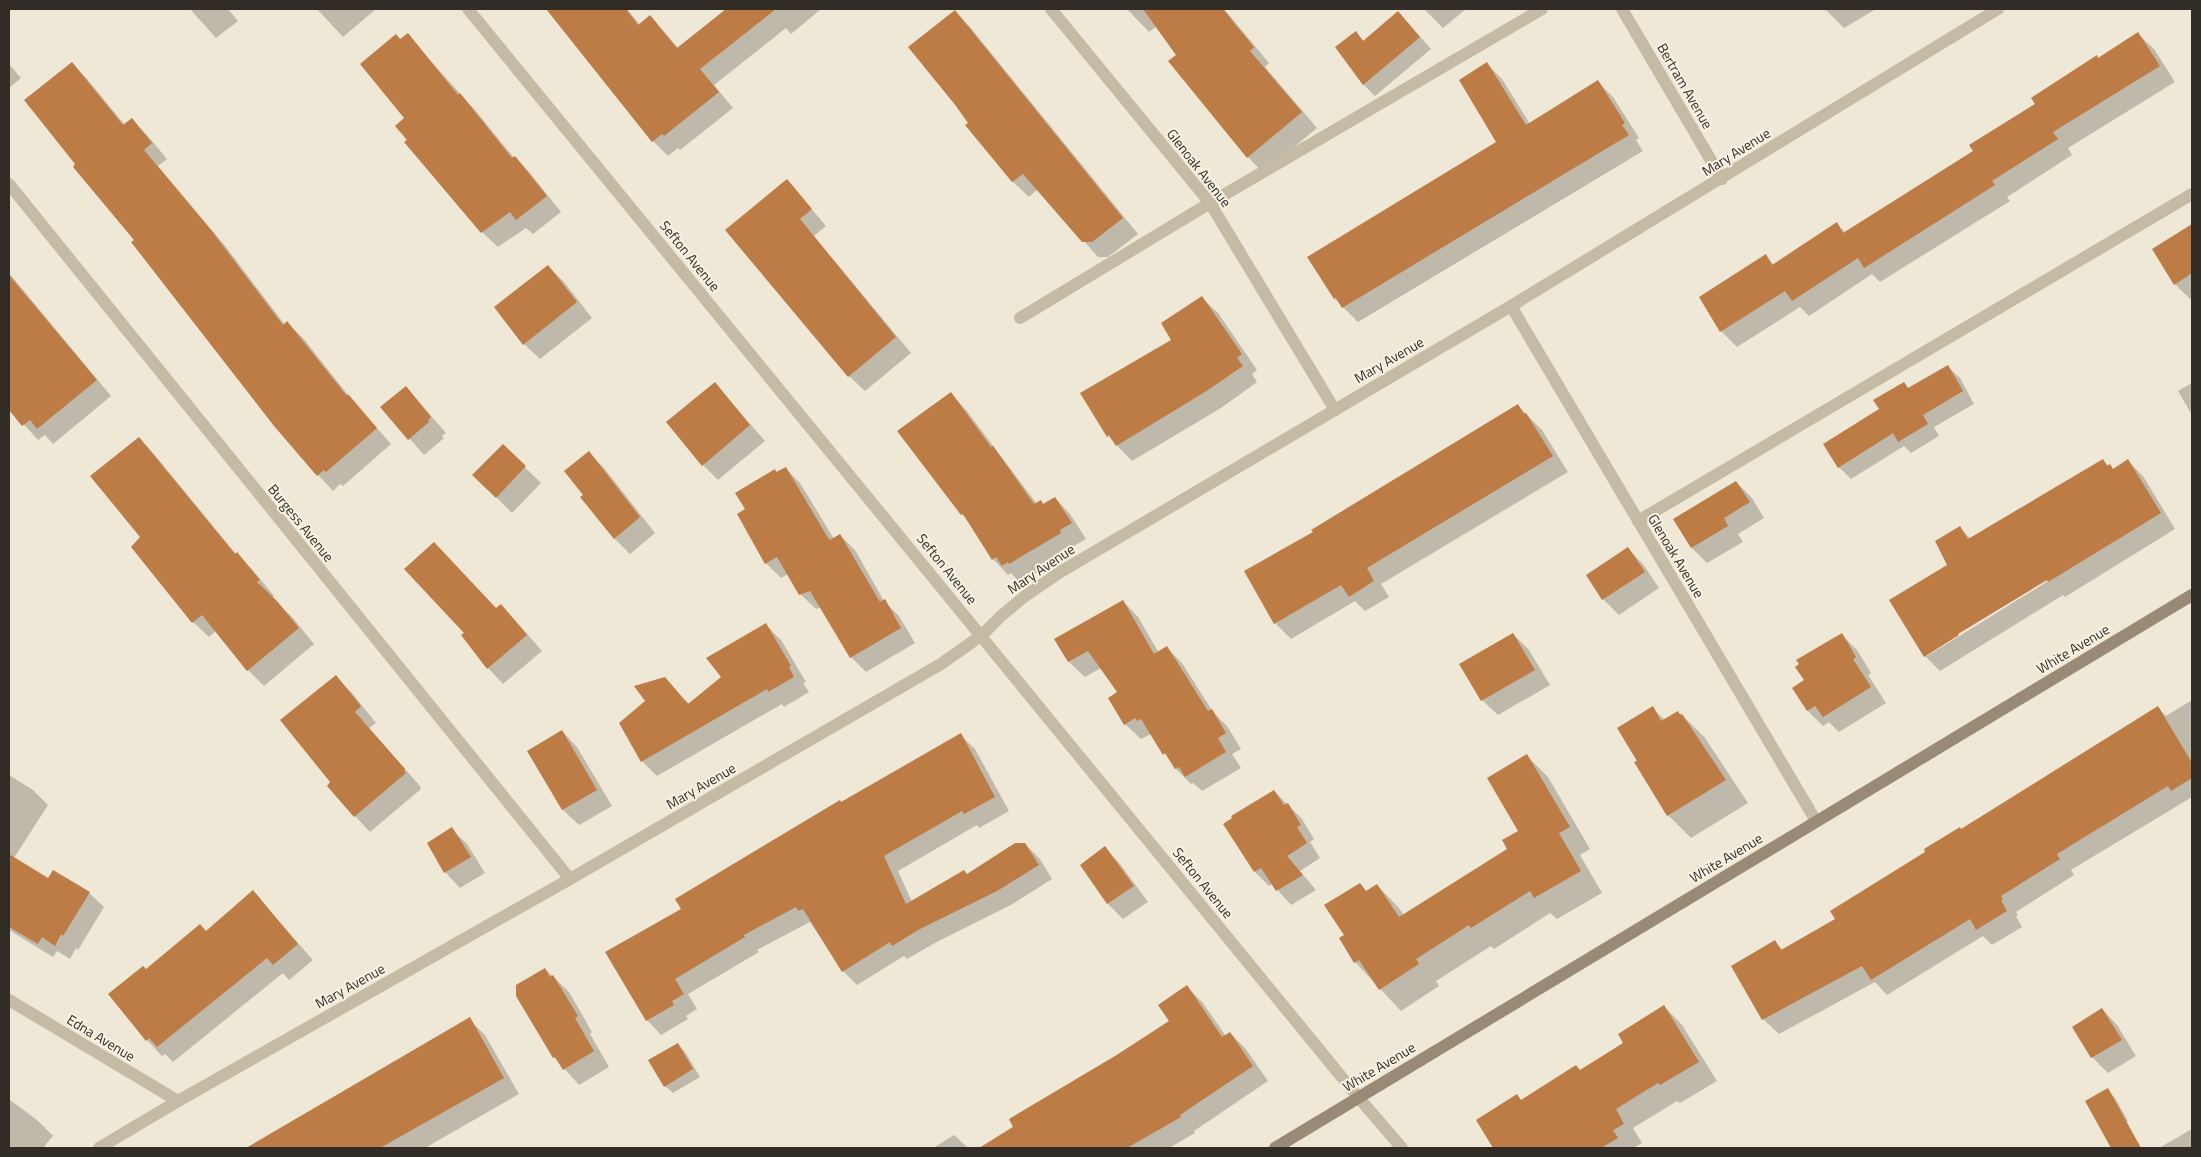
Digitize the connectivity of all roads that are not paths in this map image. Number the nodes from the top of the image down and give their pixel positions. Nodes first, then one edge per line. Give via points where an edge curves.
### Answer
1 (468, 9) edge
2 (1051, 9) edge
3 (1542, 9) edge
4 (1622, 9) edge
5 (1998, 9) edge
6 (1722, 179) junction
7 (9, 184) edge
8 (2192, 194) edge
9 (1210, 203) junction
10 (1512, 306) junction
11 (1020, 318) dead end
12 (1335, 410) junction
13 (1638, 521) junction
14 (2192, 595) edge
15 (982, 636) junction
16 (1816, 821) junction
17 (570, 879) junction
18 (9, 1000) edge
19 (1358, 1097) junction
20 (178, 1101) junction
21 (99, 1148) edge
22 (1275, 1148) edge
23 (1402, 1148) edge

1 - 15 street, Sefton Avenue
2 - 9 street, Glenoak Avenue
3 - 9 street
4 - 6 street, Bertram Avenue
5 - 6 street, Mary Avenue
6 - 10 street, Mary Avenue
7 - 17 street, Burgess Avenue
8 - 13 street
9 - 11 street
9 - 12 street, Glenoak Avenue
10 - 12 street, Mary Avenue
10 - 13 street, Glenoak Avenue
12 - 15 street, Mary Avenue via 1054,576 1025,596
13 - 16 street, Glenoak Avenue
14 - 16 street, White Avenue
15 - 17 street, Mary Avenue via 941,664
15 - 19 street, Sefton Avenue
16 - 19 street, White Avenue
17 - 20 street, Mary Avenue
18 - 20 street, Edna Avenue
19 - 22 street, White Avenue
19 - 23 street, Sefton Avenue
20 - 21 street, Mary Avenue

